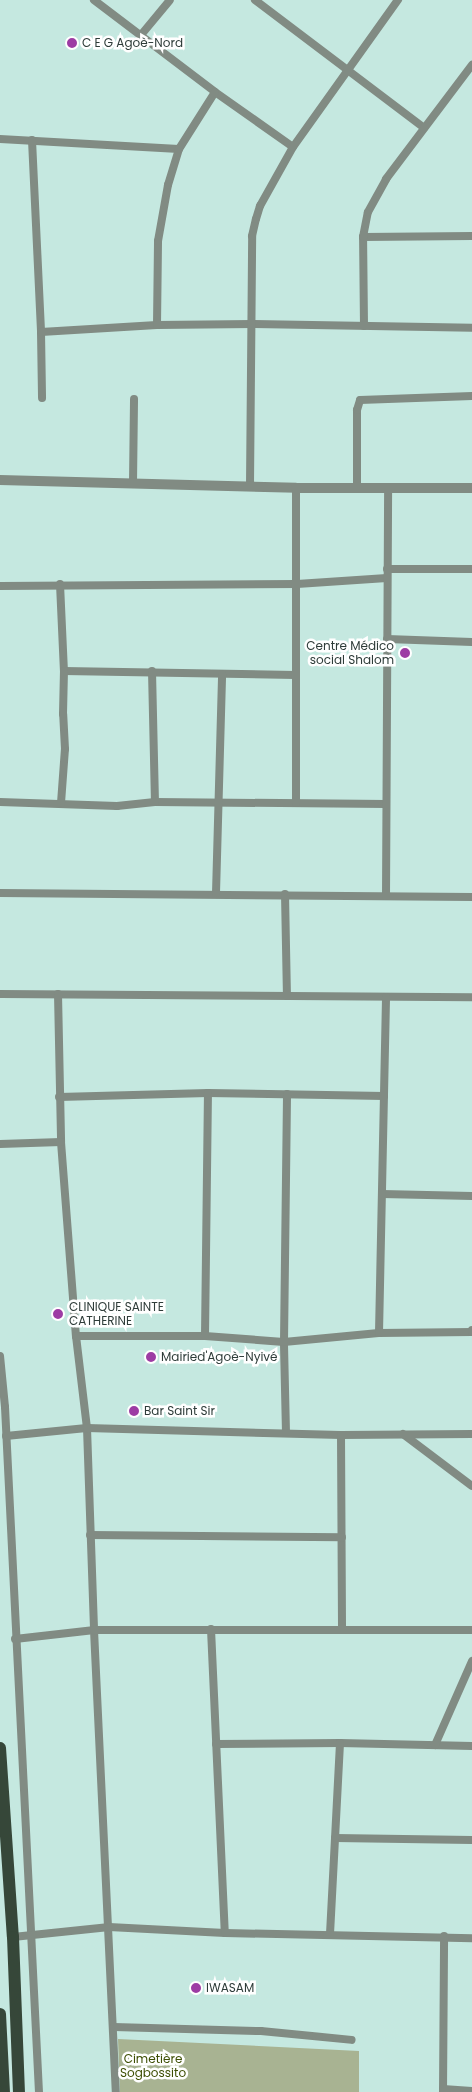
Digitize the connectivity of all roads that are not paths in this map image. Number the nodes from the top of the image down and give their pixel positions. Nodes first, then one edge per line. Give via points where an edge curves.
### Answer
1 (94, 0) edge
2 (170, 0) edge
3 (255, 0) edge
4 (398, 0) edge
5 (141, 35) junction
6 (472, 64) edge
7 (348, 71) junction
8 (215, 92) junction
9 (424, 128) junction
10 (0, 139) edge
11 (32, 140) junction
12 (293, 147) junction
13 (179, 149) junction
14 (472, 236) edge
15 (363, 237) junction
16 (253, 324) junction
17 (157, 325) junction
18 (364, 326) junction
19 (472, 328) edge
20 (41, 332) junction
21 (472, 396) edge
22 (42, 398) dead end
23 (134, 399) dead end
24 (0, 480) edge
25 (133, 483) junction
26 (250, 485) junction
27 (296, 488) junction
28 (388, 488) junction
29 (472, 488) edge
30 (357, 489) junction
31 (387, 568) junction
32 (472, 569) edge
33 (387, 578) junction
34 (60, 584) junction
35 (298, 584) junction
36 (0, 586) edge
37 (387, 639) junction
38 (472, 642) edge
39 (64, 670) junction
40 (152, 671) junction
41 (222, 674) junction
42 (295, 675) junction
43 (219, 801) junction
44 (0, 802) edge
45 (155, 802) junction
46 (61, 803) junction
47 (296, 803) junction
48 (386, 804) junction
49 (0, 893) edge
50 (216, 893) junction
51 (285, 894) junction
52 (386, 896) junction
53 (472, 897) edge
54 (0, 994) edge
55 (58, 994) junction
56 (287, 996) junction
57 (386, 997) junction
58 (472, 998) edge
59 (208, 1093) junction
60 (287, 1094) junction
61 (384, 1096) junction
62 (59, 1098) junction
63 (61, 1142) junction
64 (0, 1144) edge
65 (382, 1194) junction
66 (472, 1196) edge
67 (472, 1330) edge
68 (379, 1333) junction
69 (76, 1336) junction
70 (205, 1336) junction
71 (284, 1342) junction
72 (0, 1356) edge
73 (87, 1428) junction
74 (286, 1433) junction
75 (402, 1434) junction
76 (472, 1434) edge
77 (341, 1435) junction
78 (6, 1436) junction
79 (472, 1486) edge
80 (90, 1535) junction
81 (342, 1537) junction
82 (211, 1629) junction
83 (342, 1629) junction
84 (94, 1630) junction
85 (472, 1630) edge
86 (15, 1639) junction
87 (472, 1661) edge
88 (340, 1743) junction
89 (216, 1744) junction
90 (435, 1745) junction
91 (472, 1746) edge
92 (0, 1748) edge
93 (335, 1838) junction
94 (472, 1840) edge
95 (109, 1927) junction
96 (225, 1933) junction
97 (330, 1934) junction
98 (31, 1936) junction
99 (444, 1936) junction
100 (13, 1937) junction
101 (472, 1938) edge
102 (0, 2015) edge
103 (16, 2017) junction
104 (114, 2026) junction
105 (352, 2040) dead end
106 (443, 2091) edge
107 (472, 2091) edge
108 (4, 2092) edge
109 (19, 2092) edge
110 (39, 2092) edge
111 (116, 2092) edge

1 - 5 street
2 - 5 street
3 - 7 street
4 - 7 street
5 - 8 street
6 - 9 street
7 - 9 street
7 - 12 street
8 - 12 street
8 - 13 street
9 - 15 street via 377,193 368,212
10 - 11 street
11 - 13 street
11 - 20 street
12 - 16 street via 260,206 252,236
13 - 17 street via 168,185 158,241
14 - 15 street
15 - 18 street
16 - 17 street
16 - 18 street
16 - 26 street
17 - 20 street
18 - 19 street
20 - 22 street
21 - 30 street via 360,400 357,410
23 - 25 street
24 - 25 street
25 - 26 street
26 - 27 street
27 - 30 street
27 - 35 street
28 - 29 street
28 - 30 street
28 - 31 street
31 - 32 street
31 - 33 street
33 - 35 street
33 - 37 street
34 - 35 street
34 - 36 street
34 - 39 street
35 - 42 street
37 - 38 street
37 - 48 street
39 - 40 street
39 - 46 street via 62,714 65,749
40 - 41 street
40 - 45 street
41 - 42 street
41 - 43 street
42 - 47 street
43 - 45 street
43 - 47 street
43 - 50 street
44 - 46 street
45 - 46 street via 116,806
47 - 48 street
48 - 52 street
49 - 50 street
50 - 51 street
51 - 52 street
51 - 56 street
52 - 53 street
54 - 55 street
55 - 56 street
55 - 62 street
56 - 57 street
57 - 58 street
57 - 61 street
59 - 60 street
59 - 62 street
59 - 70 street
60 - 61 street
60 - 71 street
61 - 65 street
62 - 63 street
63 - 64 street
63 - 69 street
65 - 66 street
65 - 68 street
67 - 68 street
68 - 71 street
69 - 70 street
69 - 73 street
70 - 71 street
71 - 74 street
72 - 78 street
73 - 74 street
73 - 78 street
73 - 80 street
74 - 77 street
75 - 76 street
75 - 77 street
75 - 79 street
77 - 81 street
78 - 86 street
80 - 81 street
80 - 84 street
81 - 83 street
82 - 83 street
82 - 84 street
82 - 89 street
83 - 85 street
84 - 86 street
84 - 95 street
86 - 98 street
87 - 90 street
88 - 89 street
88 - 90 street
88 - 93 street
89 - 96 street
90 - 91 street
92 - 100 main road
93 - 94 street
93 - 97 street
95 - 96 street
95 - 98 street
95 - 104 street
96 - 97 street
97 - 99 street
98 - 100 street
98 - 110 street
99 - 101 street
99 - 106 street
100 - 103 main road
102 - 103 main road
102 - 108 main road
103 - 109 main road
104 - 105 street via 261,2031
104 - 111 street
106 - 107 street

